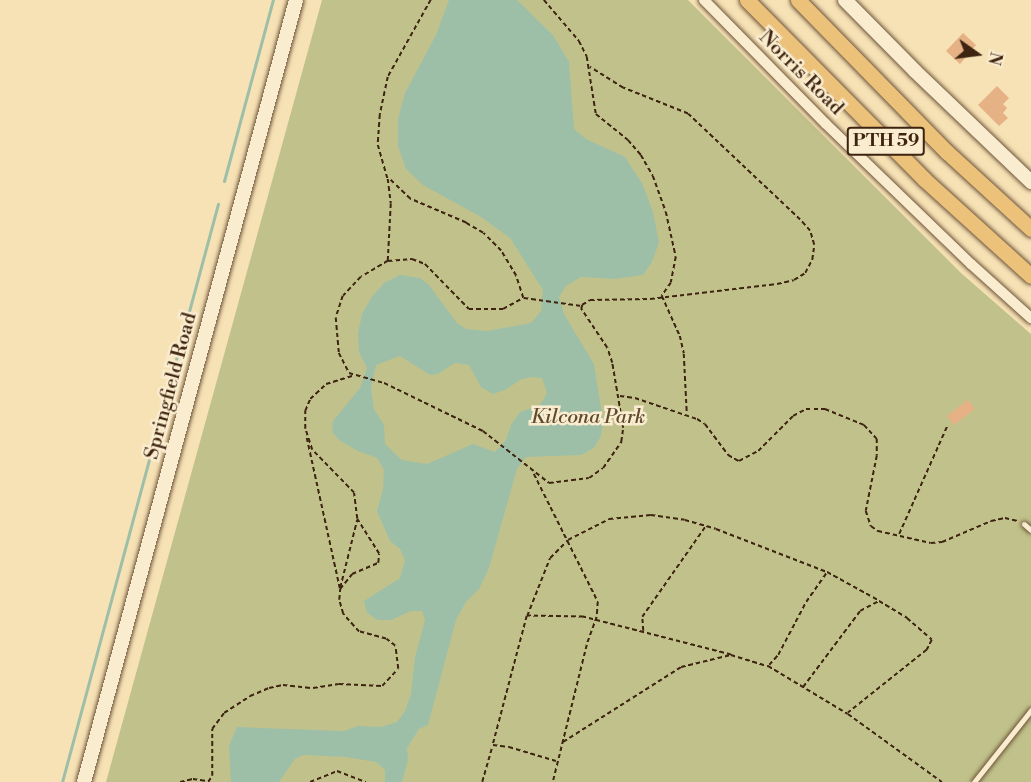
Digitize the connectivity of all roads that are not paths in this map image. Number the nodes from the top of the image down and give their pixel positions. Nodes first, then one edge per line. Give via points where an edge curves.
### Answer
1 (296, 0) edge
2 (704, 0) edge
3 (747, 0) edge
4 (798, 0) edge
5 (846, 0) edge
6 (1031, 182) edge
7 (1031, 229) edge
8 (1031, 276) edge
9 (1031, 318) edge
10 (1024, 524) road end
11 (1031, 530) edge
12 (1031, 710) edge
13 (84, 782) edge
14 (974, 782) edge

1 - 13 street, Springfield Road
2 - 9 street, Norris Road via 860,157
3 - 8 main road, PTH 59 via 924,179
4 - 7 main road, PTH 59 via 939,143
5 - 6 street
10 - 11 lane
12 - 14 lane

